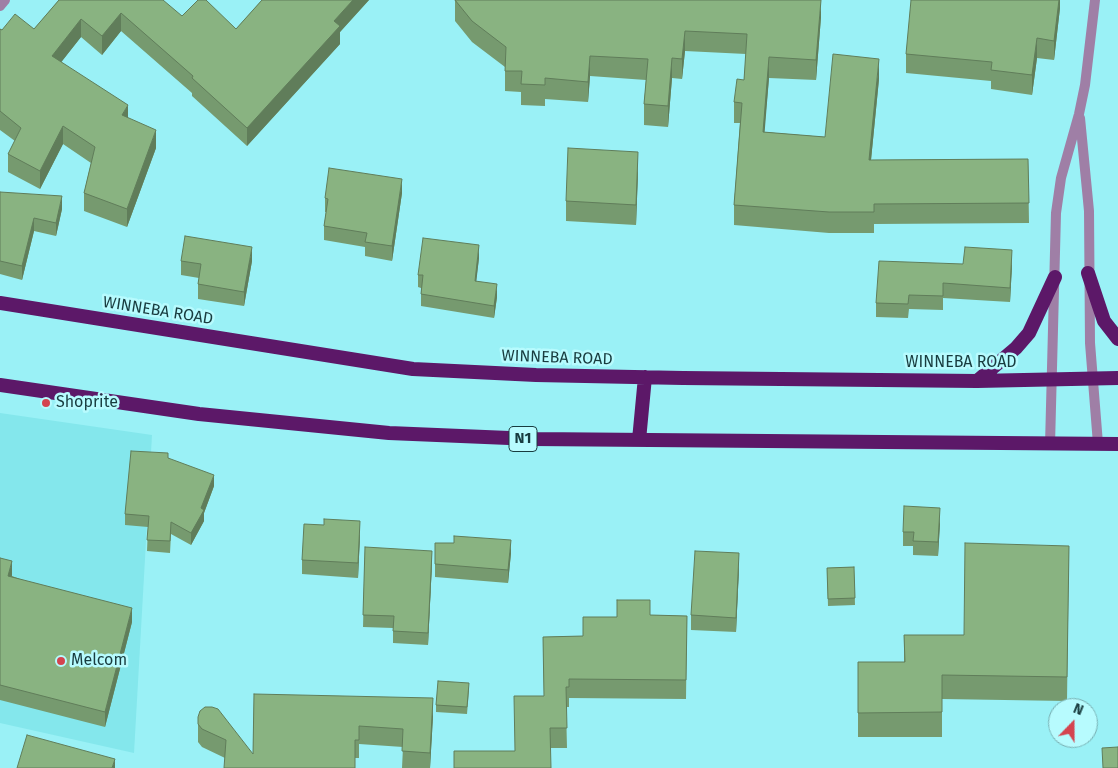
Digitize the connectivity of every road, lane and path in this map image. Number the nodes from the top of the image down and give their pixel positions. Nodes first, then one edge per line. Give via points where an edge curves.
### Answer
1 (6, 0) edge
2 (1094, 0) edge
3 (0, 6) edge
4 (1079, 114) junction
5 (1088, 273) junction
6 (1055, 277) junction
7 (0, 303) edge
8 (1118, 339) edge
9 (645, 377) junction
10 (1094, 378) junction
11 (1118, 378) edge
12 (1050, 379) junction
13 (977, 381) junction
14 (0, 385) edge
15 (640, 440) junction
16 (1098, 444) junction
17 (1118, 444) edge
18 (1050, 445) junction

1 - 3 street
2 - 4 street
4 - 5 street via 1089,211
4 - 6 street via 1061,178 1056,213
5 - 8 highway via 1104,321
5 - 10 street
6 - 12 street
6 - 13 highway via 1029,332 1016,348
7 - 9 highway, WINNEBA ROAD via 413,370
9 - 13 highway, WINNEBA ROAD
9 - 15 highway
10 - 11 highway, WINNEBA ROAD
10 - 12 highway, WINNEBA ROAD
10 - 16 street
12 - 13 highway, WINNEBA ROAD
12 - 18 street
14 - 15 highway, N1 via 199,414 389,433
15 - 18 highway, N1
16 - 17 highway, N1
16 - 18 highway, N1

